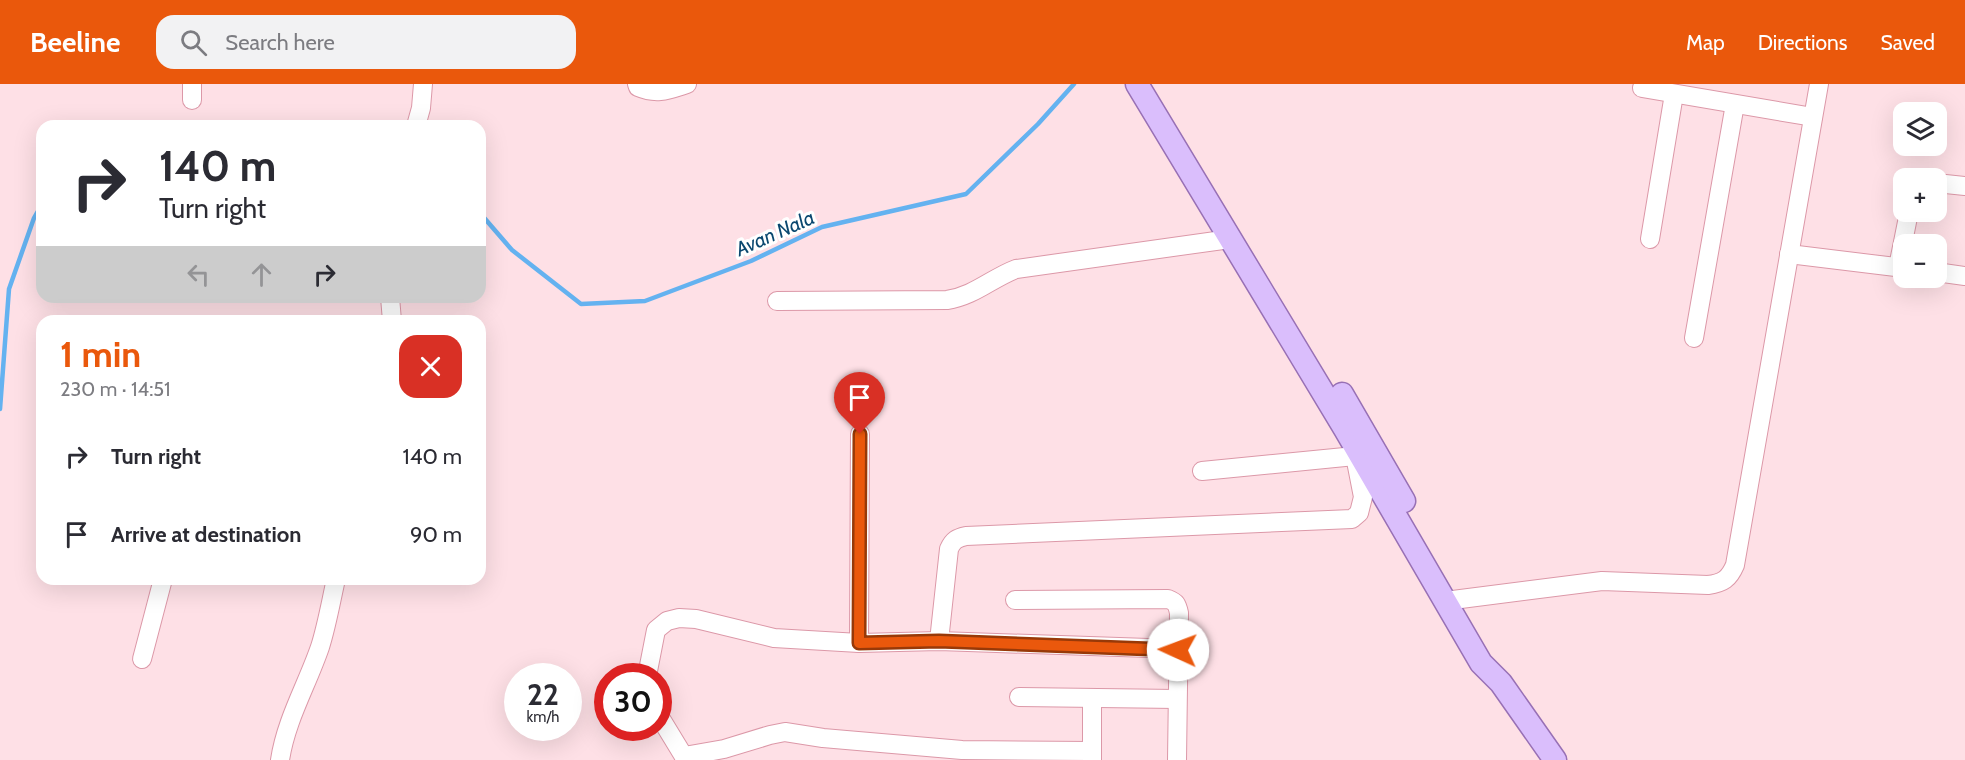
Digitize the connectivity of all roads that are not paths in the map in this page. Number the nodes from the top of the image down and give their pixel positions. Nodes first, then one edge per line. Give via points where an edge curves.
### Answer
1 (423, 84) edge
2 (637, 84) edge
3 (687, 84) edge
4 (1819, 84) edge
5 (1142, 85) edge
6 (1642, 88) dead end
7 (1674, 94) junction
8 (1735, 104) junction
9 (1813, 117) junction
10 (418, 120) edge
11 (1947, 184) edge
12 (1965, 186) edge
13 (1230, 239) junction
14 (1650, 239) dead end
15 (1788, 254) junction
16 (1893, 267) edge
17 (1947, 274) edge
18 (1965, 276) edge
19 (777, 301) dead end
20 (1694, 338) dead end
21 (860, 434) dead end
22 (1363, 454) junction
23 (1202, 471) dead end
24 (161, 585) edge
25 (335, 585) edge
26 (1453, 599) junction
27 (1015, 600) dead end
28 (939, 641) junction
29 (859, 643) junction
30 (1178, 650) junction
31 (141, 659) dead end
32 (650, 663) edge
33 (1018, 697) dead end
34 (1092, 698) junction
35 (1177, 699) junction
36 (672, 737) edge
37 (970, 755) edge
38 (1046, 755) edge
39 (1092, 756) edge
40 (685, 758) edge
41 (279, 760) edge
42 (1177, 760) edge
43 (1556, 760) edge

1 - 10 street
2 - 3 street via 650,92
4 - 9 street
5 - 13 main road
5 - 22 main road
6 - 7 street
7 - 8 street
7 - 14 street
8 - 9 street
8 - 20 street
9 - 15 street
11 - 12 street
13 - 19 street via 1016,269 969,295 947,300
13 - 22 main road
15 - 16 street
15 - 26 street via 1730,577 1708,585 1602,581
17 - 18 street
21 - 29 street
22 - 23 street
22 - 26 main road
22 - 28 street via 1363,497 1359,513 1352,519 958,538 949,549
24 - 31 street
25 - 41 street via 321,645
26 - 43 main road via 1492,652 1501,683
27 - 30 street via 1168,599 1177,604 1179,613
28 - 29 street
28 - 30 street
29 - 32 street via 774,638 679,618 656,630
30 - 35 street
33 - 34 street
34 - 35 street
34 - 39 street
35 - 42 street
36 - 40 street
37 - 38 street
37 - 40 street via 785,732
38 - 39 street

